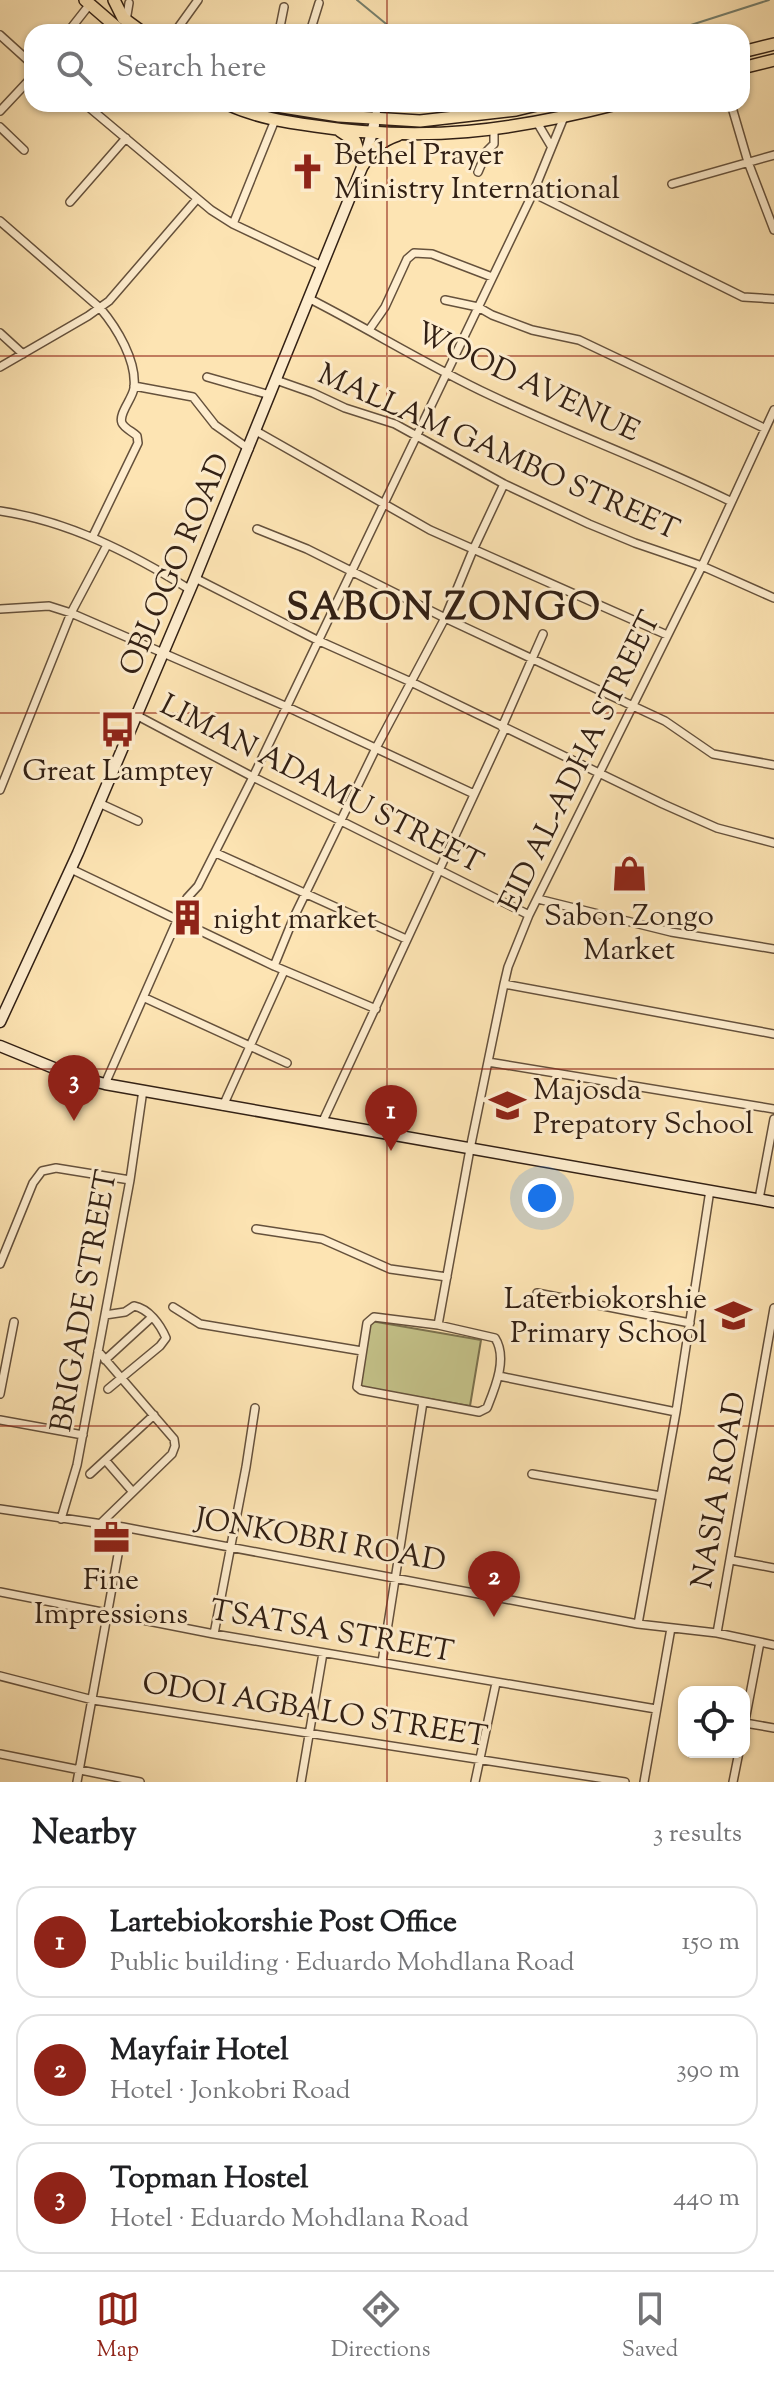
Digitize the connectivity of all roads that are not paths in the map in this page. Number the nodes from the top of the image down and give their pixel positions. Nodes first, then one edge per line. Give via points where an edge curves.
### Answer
1 (198, 0) edge
2 (129, 1) edge
3 (99, 2) edge
4 (319, 3) dead end
5 (284, 7) dead end
6 (124, 23) edge
7 (76, 24) edge
8 (181, 24) edge
9 (281, 24) edge
10 (312, 24) edge
11 (0, 35) edge
12 (774, 44) edge
13 (750, 50) edge
14 (24, 57) edge
15 (774, 60) edge
16 (750, 66) edge
17 (24, 86) edge
18 (0, 111) edge
19 (95, 112) edge
20 (251, 112) edge
21 (323, 112) edge
22 (376, 112) edge
23 (501, 112) edge
24 (584, 112) edge
25 (733, 112) edge
26 (446, 116) junction
27 (564, 117) junction
28 (375, 119) junction
29 (275, 120) junction
30 (538, 124) junction
31 (0, 127) edge
32 (336, 130) junction
33 (494, 130) junction
34 (372, 132) junction
35 (403, 134) junction
36 (126, 138) junction
37 (551, 146) junction
38 (24, 150) dead end
39 (774, 155) edge
40 (748, 162) junction
41 (363, 165) junction
42 (478, 172) dead end
43 (672, 184) dead end
44 (533, 193) junction
45 (197, 199) junction
46 (70, 202) dead end
47 (0, 221) edge
48 (233, 224) junction
49 (774, 230) edge
50 (322, 266) junction
51 (492, 277) junction
52 (308, 298) junction
53 (774, 299) edge
54 (445, 300) dead end
55 (478, 307) junction
56 (100, 308) junction
57 (369, 330) junction
58 (0, 333) edge
59 (23, 354) junction
60 (0, 367) edge
61 (446, 371) junction
62 (207, 377) dead end
63 (276, 380) junction
64 (134, 386) junction
65 (270, 395) junction
66 (774, 410) edge
67 (764, 428) junction
68 (256, 431) junction
69 (415, 436) junction
70 (249, 449) junction
71 (504, 484) junction
72 (730, 501) junction
73 (383, 504) junction
74 (0, 511) edge
75 (257, 529) dead end
76 (93, 536) junction
77 (107, 545) junction
78 (473, 550) junction
79 (702, 566) junction
80 (350, 572) junction
81 (195, 578) junction
82 (774, 585) edge
83 (189, 589) junction
84 (771, 597) edge
85 (0, 609) edge
86 (71, 613) junction
87 (445, 618) junction
88 (543, 634) dead end
89 (667, 635) junction
90 (317, 640) junction
91 (162, 651) junction
92 (533, 660) junction
93 (411, 682) junction
94 (285, 706) junction
95 (633, 708) junction
96 (136, 715) junction
97 (503, 728) junction
98 (376, 748) junction
99 (774, 765) edge
100 (599, 773) junction
101 (253, 777) junction
102 (0, 790) edge
103 (474, 794) junction
104 (99, 803) junction
105 (138, 821) dead end
106 (342, 822) junction
107 (774, 843) edge
108 (216, 853) junction
109 (71, 869) junction
110 (438, 870) junction
111 (306, 895) junction
112 (538, 899) junction
113 (529, 915) junction
114 (178, 921) junction
115 (406, 939) junction
116 (774, 949) edge
117 (274, 966) junction
118 (284, 971) junction
119 (504, 984) junction
120 (145, 998) junction
121 (376, 1009) junction
122 (0, 1022) edge
123 (774, 1034) edge
124 (249, 1045) junction
125 (0, 1046) edge
126 (488, 1062) junction
127 (287, 1063) dead end
128 (105, 1084) junction
129 (143, 1090) junction
130 (223, 1106) junction
131 (774, 1109) edge
132 (774, 1119) edge
133 (322, 1123) junction
134 (470, 1149) junction
135 (130, 1180) junction
136 (710, 1190) junction
137 (759, 1199) junction
138 (774, 1202) edge
139 (256, 1229) dead end
140 (0, 1264) edge
141 (447, 1277) junction
142 (537, 1293) dead end
143 (173, 1307) dead end
144 (774, 1308) edge
145 (105, 1315) junction
146 (152, 1317) junction
147 (14, 1322) dead end
148 (690, 1323) junction
149 (438, 1325) junction
150 (98, 1351) junction
151 (362, 1351) junction
152 (105, 1360) junction
153 (499, 1376) junction
154 (121, 1380) junction
155 (108, 1389) dead end
156 (0, 1394) edge
157 (423, 1402) junction
158 (255, 1408) dead end
159 (676, 1412) junction
160 (154, 1415) junction
161 (0, 1420) edge
162 (83, 1435) junction
163 (106, 1461) junction
164 (90, 1474) dead end
165 (532, 1474) dead end
166 (132, 1491) junction
167 (661, 1496) junction
168 (0, 1509) edge
169 (61, 1519) junction
170 (101, 1523) junction
171 (123, 1527) junction
172 (231, 1547) junction
173 (731, 1560) junction
174 (774, 1568) edge
175 (393, 1576) junction
176 (0, 1592) edge
177 (107, 1615) junction
178 (638, 1624) junction
179 (671, 1628) junction
180 (717, 1633) junction
181 (214, 1634) junction
182 (760, 1642) junction
183 (774, 1645) edge
184 (323, 1653) junction
185 (382, 1662) junction
186 (0, 1676) edge
187 (496, 1683) junction
188 (750, 1693) edge
189 (93, 1700) junction
190 (656, 1709) junction
191 (750, 1725) edge
192 (774, 1728) edge
193 (310, 1733) junction
194 (0, 1754) edge
195 (738, 1758) edge
196 (480, 1759) junction
197 (80, 1768) junction
198 (77, 1782) edge
199 (140, 1782) edge
200 (301, 1782) edge
201 (475, 1782) edge
202 (625, 1782) edge
203 (644, 1782) edge
204 (733, 1782) edge

1 - 8 street
2 - 6 street
3 - 6 main road
3 - 6 main road via 109,21
3 - 7 street
4 - 10 street
5 - 9 street
11 - 14 street
12 - 13 main road
15 - 16 main road
17 - 18 street
19 - 36 street
20 - 29 main road
21 - 28 main road
22 - 28 street
23 - 26 main road
24 - 27 main road
25 - 40 street
26 - 28 main road
26 - 34 main road via 434,126 385,126
27 - 30 main road
27 - 37 street
28 - 34 main road, OBLOGO ROAD
29 - 32 main road
29 - 48 street
30 - 33 main road
30 - 37 street
31 - 38 street
32 - 34 main road
32 - 41 main road via 355,141
33 - 35 main road
33 - 42 street via 494,144
34 - 35 main road
34 - 41 main road, OBLOGO ROAD
35 - 41 main road via 373,148
36 - 45 street
36 - 46 street
37 - 44 street
39 - 40 street
40 - 43 street
40 - 49 street
41 - 50 main road, OBLOGO ROAD
44 - 51 street
44 - 53 street via 743,297
45 - 48 street
45 - 56 street
47 - 56 street
48 - 50 street
50 - 52 main road, OBLOGO ROAD
51 - 55 street
51 - 57 street via 432,254 414,253
52 - 57 street, WOOD AVENUE
52 - 63 main road, OBLOGO ROAD
54 - 55 street
55 - 61 street
55 - 67 street via 532,330 597,347
56 - 59 street
56 - 64 street via 113,323 130,362
57 - 61 street, WOOD AVENUE
58 - 59 street
59 - 60 street
61 - 69 street
61 - 72 street, WOOD AVENUE
62 - 65 street
63 - 65 main road, OBLOGO ROAD
63 - 69 street, MALLAM GAMBO STREET
64 - 70 street via 193,397 215,425
64 - 76 street via 121,419 138,443
65 - 68 main road, OBLOGO ROAD
66 - 67 street, EID AL-ADHA STREET
67 - 72 street, EID AL-ADHA STREET
68 - 70 main road, OBLOGO ROAD
68 - 73 street
69 - 71 street, MALLAM GAMBO STREET
69 - 73 street
70 - 81 main road, OBLOGO ROAD
71 - 78 street
71 - 79 street, MALLAM GAMBO STREET via 635,543
72 - 79 street, EID AL-ADHA STREET
73 - 78 street
73 - 80 street
74 - 76 street
75 - 80 street
76 - 77 street
77 - 83 street
77 - 86 street
78 - 87 street
78 - 89 street
79 - 84 street, MALLAM GAMBO STREET
79 - 89 street, EID AL-ADHA STREET
80 - 87 street
80 - 90 street
81 - 83 main road, OBLOGO ROAD
81 - 90 street
82 - 84 street
83 - 91 main road, OBLOGO ROAD
85 - 86 street via 49,606
86 - 91 street
86 - 102 street
87 - 92 street
87 - 93 street
88 - 92 street
89 - 95 street, EID AL-ADHA STREET
90 - 93 street
90 - 94 street
91 - 94 street
91 - 96 main road, OBLOGO ROAD
92 - 95 street
92 - 97 street
93 - 97 street
93 - 98 street
94 - 98 street
94 - 101 street
95 - 99 street via 677,728 713,754
95 - 100 street, EID AL-ADHA STREET
96 - 101 street, LIMAN ADAMU STREET
96 - 104 main road, OBLOGO ROAD
97 - 100 street
97 - 103 street
98 - 103 street
98 - 106 street
100 - 107 street via 717,828
100 - 112 street, EID AL-ADHA STREET
101 - 106 street, LIMAN ADAMU STREET
101 - 108 street
103 - 110 street
104 - 105 street
104 - 109 main road, OBLOGO ROAD
106 - 110 street, LIMAN ADAMU STREET
106 - 111 street
108 - 111 street
108 - 114 street
109 - 114 street
109 - 122 main road, OBLOGO ROAD
110 - 113 street, LIMAN ADAMU STREET
110 - 115 street
111 - 115 street
111 - 117 street
112 - 113 street, EID AL-ADHA STREET
112 - 116 street via 671,932
113 - 119 street, EID AL-ADHA STREET
114 - 117 street
114 - 120 street
115 - 121 street
117 - 118 street
118 - 121 street
118 - 124 street
119 - 123 street
119 - 126 street, EID AL-ADHA STREET
120 - 124 street
120 - 128 street
121 - 133 street
124 - 127 street
124 - 130 street
125 - 128 main road
126 - 131 street
126 - 134 street, EID AL-ADHA STREET
128 - 129 main road
129 - 130 main road
129 - 135 street, BRIGADE STREET
130 - 133 main road
132 - 137 street
133 - 134 main road
134 - 136 main road
134 - 141 street, EID AL-ADHA STREET
135 - 140 street via 56,1168 42,1171
135 - 145 street, BRIGADE STREET
136 - 137 main road
136 - 148 street
137 - 138 main road
139 - 141 street via 322,1239 390,1269
141 - 149 street, EID AL-ADHA STREET
142 - 148 street
143 - 151 street via 200,1324
144 - 173 street, NASIA ROAD
145 - 146 street via 134,1306
145 - 150 street, BRIGADE STREET
146 - 152 street
146 - 154 street via 165,1341
147 - 156 street
148 - 159 street
149 - 151 street via 371,1318
149 - 153 street via 495,1338
150 - 152 street
150 - 162 street, BRIGADE STREET
151 - 157 street via 357,1387
152 - 154 street
153 - 157 street via 483,1411
153 - 159 street
154 - 155 street
154 - 160 street
157 - 175 street
158 - 172 street
159 - 167 street
160 - 163 street
160 - 166 street via 175,1446
161 - 162 street
162 - 169 street, BRIGADE STREET
163 - 164 street
163 - 166 street
165 - 167 street
166 - 170 street
167 - 178 street
168 - 169 street, JONKOBRI ROAD
169 - 170 street, JONKOBRI ROAD
170 - 171 street, JONKOBRI ROAD
171 - 172 street, JONKOBRI ROAD
171 - 177 street
172 - 175 street, JONKOBRI ROAD
172 - 181 street
173 - 174 street
173 - 180 street, NASIA ROAD
175 - 178 street, JONKOBRI ROAD
175 - 185 street
176 - 177 street, TSATSA STREET
177 - 181 street, TSATSA STREET
177 - 189 street
178 - 179 street, JONKOBRI ROAD
179 - 180 street, JONKOBRI ROAD
179 - 190 street
180 - 182 street, JONKOBRI ROAD
181 - 184 street, TSATSA STREET
182 - 183 street, JONKOBRI ROAD
182 - 188 street
184 - 185 street, TSATSA STREET
184 - 193 street
185 - 187 street, TSATSA STREET
186 - 189 street, ODOI AGBALO STREET
187 - 190 street, TSATSA STREET
187 - 196 street
189 - 193 street, ODOI AGBALO STREET
189 - 197 street
190 - 203 street
191 - 192 street
193 - 196 street, ODOI AGBALO STREET
193 - 200 street
194 - 197 street
195 - 204 street
196 - 201 street
196 - 202 street, ODOI AGBALO STREET
197 - 198 street
197 - 199 street

